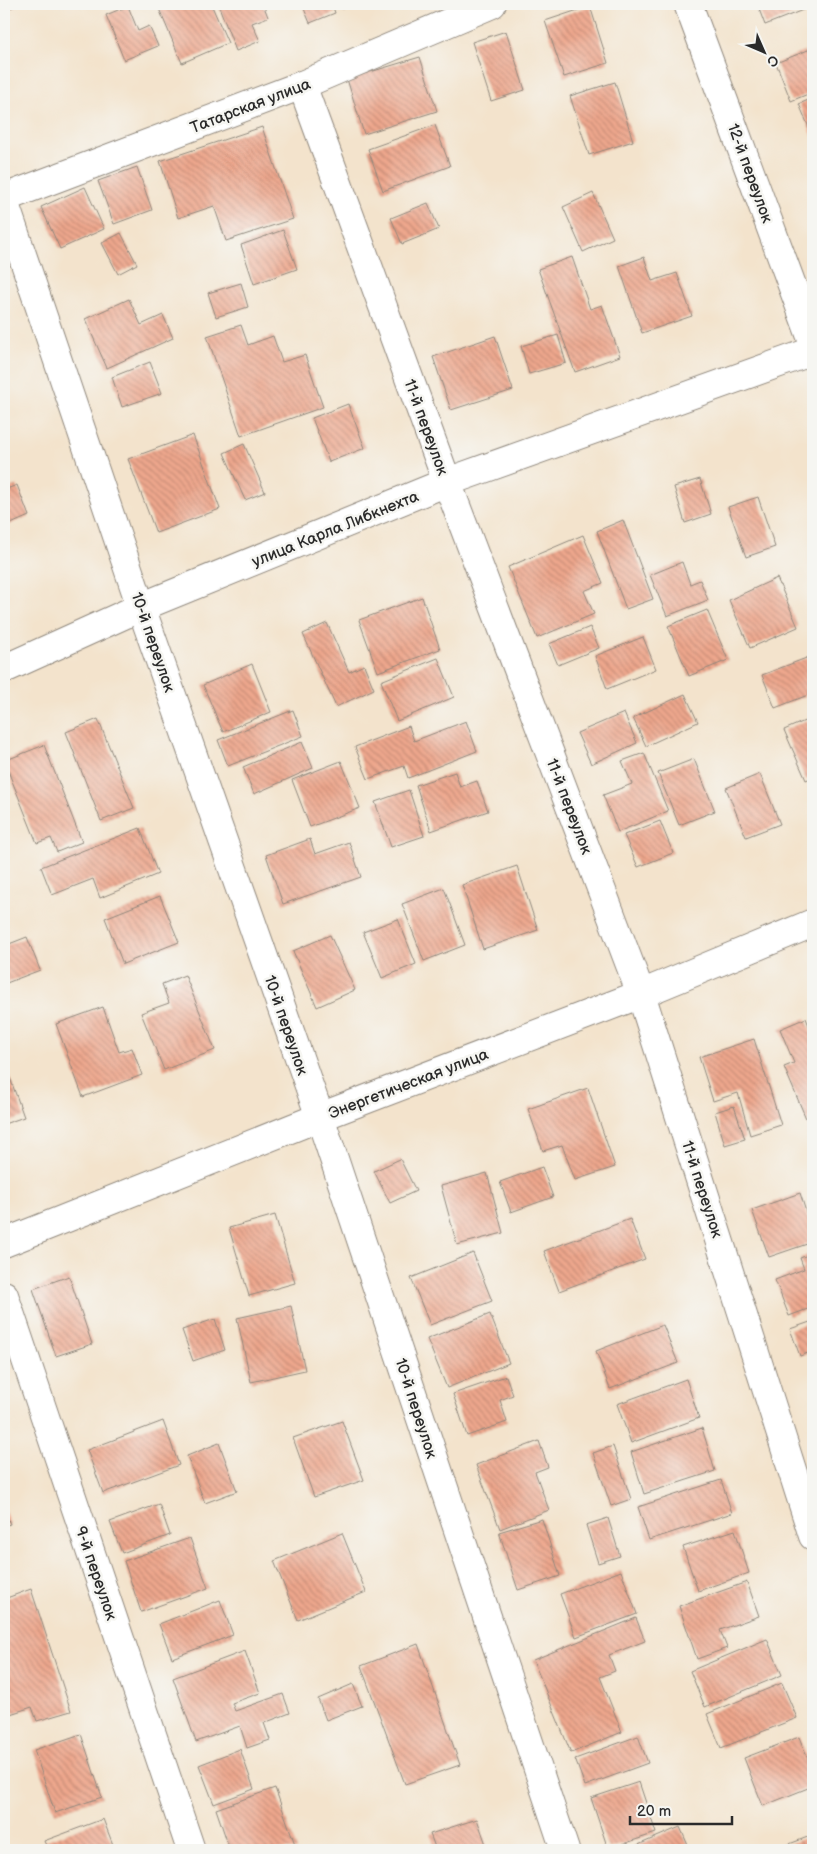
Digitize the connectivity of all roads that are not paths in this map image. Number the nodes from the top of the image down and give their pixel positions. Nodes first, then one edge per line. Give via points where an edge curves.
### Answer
1 (492, 4) edge
2 (688, 4) edge
3 (302, 85) junction
4 (4, 200) edge
5 (813, 342) edge
6 (813, 351) edge
7 (447, 482) junction
8 (141, 607) junction
9 (4, 669) edge
10 (813, 924) edge
11 (641, 994) junction
12 (320, 1117) junction
13 (4, 1243) edge
14 (4, 1296) edge
15 (813, 1536) edge
16 (191, 1850) edge
17 (565, 1850) edge

1 - 3 street, Татарская улица
2 - 5 street, 12-й переулок
3 - 4 street, Татарская улица
3 - 7 street, 11-й переулок
4 - 8 street, 10-й переулок
6 - 7 street, улица Карла Либкнехта
7 - 8 street, улица Карла Либкнехта
7 - 11 street, 11-й переулок
8 - 9 street, улица Карла Либкнехта
8 - 12 street, 10-й переулок
10 - 11 street, Энергетическая улица
11 - 12 street, Энергетическая улица
11 - 15 street, 11-й переулок
12 - 13 street, Энергетическая улица
12 - 17 street, 10-й переулок
14 - 16 street, 9-й переулок

